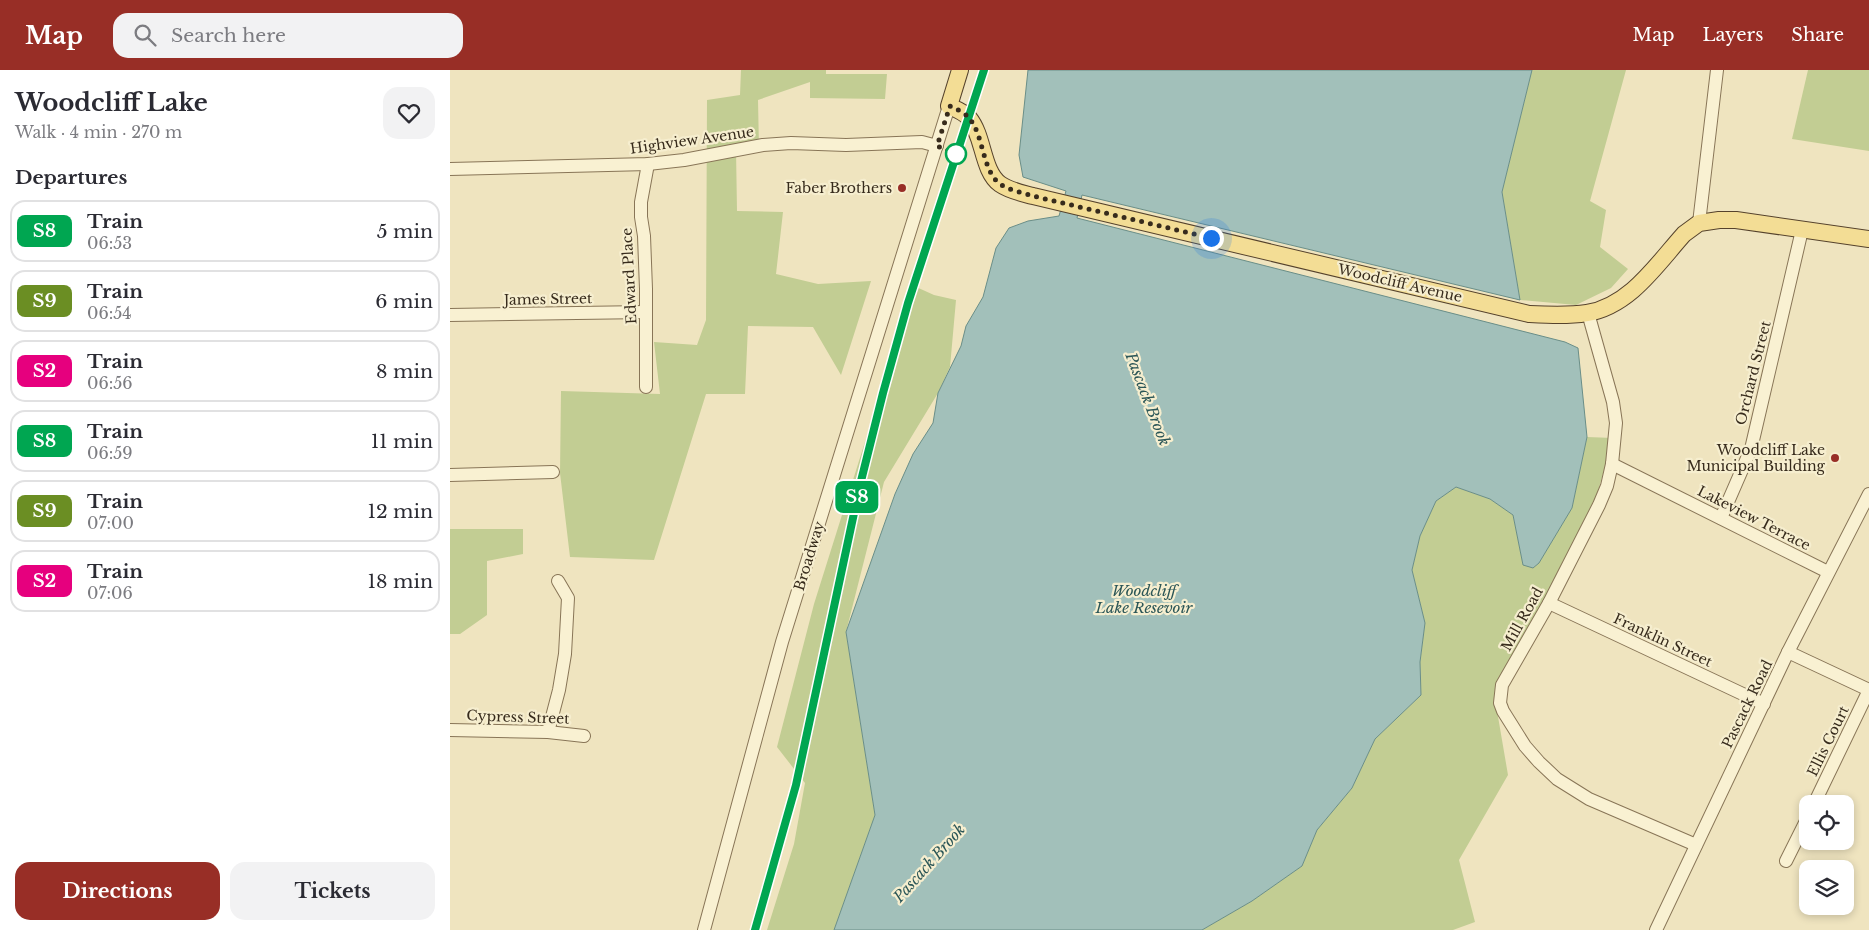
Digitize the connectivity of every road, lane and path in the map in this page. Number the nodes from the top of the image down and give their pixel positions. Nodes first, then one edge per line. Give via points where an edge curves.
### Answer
1 (960, 70) edge
2 (1717, 70) edge
3 (950, 106) junction
4 (937, 146) junction
5 (648, 164) junction
6 (450, 169) edge
7 (1699, 223) junction
8 (1802, 230) junction
9 (1869, 239) edge
10 (646, 312) junction
11 (1588, 313) junction
12 (450, 315) edge
13 (646, 387) dead end
14 (1612, 464) junction
15 (553, 472) dead end
16 (450, 475) edge
17 (1869, 494) edge
18 (1721, 518) junction
19 (1828, 572) junction
20 (558, 581) dead end
21 (1549, 602) junction
22 (1788, 652) junction
23 (1869, 690) edge
24 (1764, 704) junction
25 (450, 730) edge
26 (548, 732) junction
27 (584, 736) dead end
28 (1818, 795) edge
29 (1799, 835) edge
30 (1696, 845) junction
31 (1786, 861) dead end
32 (704, 930) edge
33 (1656, 930) edge

1 - 3 main road, Broadway
2 - 7 street
3 - 4 street, Broadway
3 - 11 main road, Woodcliff Avenue via 968,117 974,125 996,180 1008,188 1529,314
4 - 5 street, Highview Avenue via 922,142 791,143
4 - 32 street, Broadway via 782,642
5 - 6 street, Highview Avenue
5 - 10 street, Edward Place via 641,202
7 - 8 main road via 1736,220
7 - 11 main road, Woodcliff Avenue via 1684,234 1625,296
8 - 9 main road
8 - 18 street, Orchard Street via 1750,449
10 - 12 street, James Street
10 - 13 street, Edward Place
11 - 14 street, Mill Road via 1613,402 1616,423
14 - 18 street, Lakeview Terrace
14 - 21 street, Mill Road via 1599,505
15 - 16 street
17 - 19 street, Pascack Road
18 - 19 street, Lakeview Terrace
19 - 22 street, Pascack Road
20 - 26 street via 568,598 565,654
21 - 24 street, Franklin Street
21 - 30 street, Mill Road via 1502,685 1500,703 1503,711 1525,746 1572,790
22 - 23 street
22 - 24 street, Pascack Road
23 - 28 street, Ellis Court
24 - 30 street, Pascack Road
25 - 26 street, Cypress Street
26 - 27 street, Cypress Street
29 - 31 street
30 - 33 street, Pascack Road

